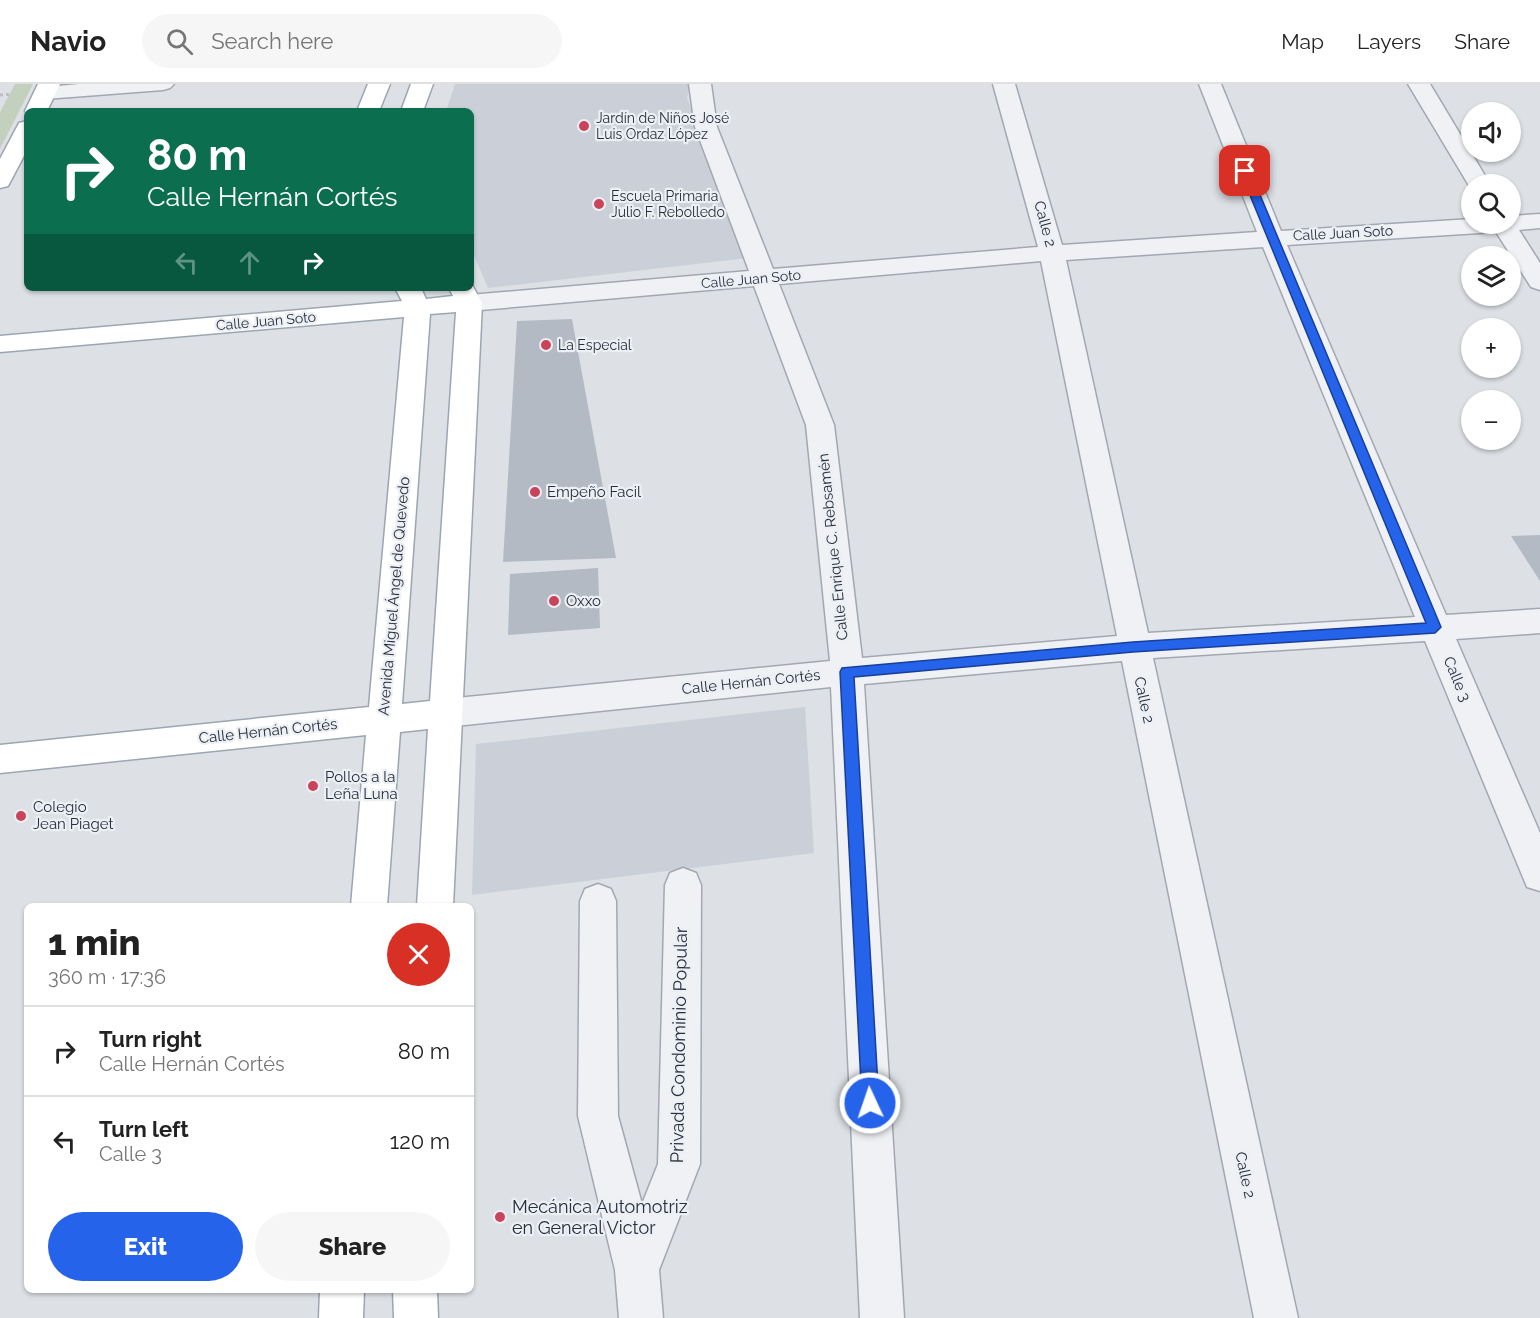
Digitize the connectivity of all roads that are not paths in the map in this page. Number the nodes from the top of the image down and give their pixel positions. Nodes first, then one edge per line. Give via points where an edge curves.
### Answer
1 (163, 84) edge
2 (379, 84) edge
3 (422, 84) edge
4 (700, 84) edge
5 (1004, 84) edge
6 (1210, 84) edge
7 (1419, 84) edge
8 (43, 96) edge
9 (369, 108) edge
10 (413, 108) edge
11 (24, 134) edge
12 (1473, 174) edge
13 (0, 181) edge
14 (1540, 221) edge
15 (1521, 222) edge
16 (1461, 226) edge
17 (1509, 234) edge
18 (1271, 237) junction
19 (1052, 253) junction
20 (763, 278) junction
21 (1540, 282) edge
22 (465, 296) edge
23 (413, 298) edge
24 (0, 344) edge
25 (1540, 621) edge
26 (1435, 627) junction
27 (1133, 647) junction
28 (847, 672) junction
29 (446, 713) junction
30 (384, 720) junction
31 (0, 759) edge
32 (1540, 875) edge
33 (683, 885) dead end
34 (598, 901) dead end
35 (369, 903) edge
36 (435, 903) edge
37 (637, 1270) junction
38 (342, 1293) edge
39 (415, 1293) edge
40 (341, 1318) edge
41 (416, 1318) edge
42 (641, 1318) edge
43 (882, 1318) edge
44 (1276, 1318) edge

1 - 8 street
2 - 9 main road
3 - 10 main road
4 - 20 street, Calle Enrique C. Rebsamén via 706,128
5 - 19 street, Calle 2
6 - 18 street, Calle 3
7 - 12 street
11 - 13 main road
14 - 15 street
16 - 18 street, Calle Juan Soto
17 - 21 street
18 - 19 street, Calle Juan Soto
18 - 26 street, Calle 3
19 - 20 street, Calle Juan Soto
19 - 27 street, Calle 2
20 - 22 street, Calle Juan Soto
20 - 28 street, Calle Enrique C. Rebsamén via 820,424
22 - 23 main road, Calle Juan Soto
22 - 29 main road
23 - 24 main road, Calle Juan Soto
23 - 30 main road, Avenida Miguel Ángel de Quevedo
25 - 26 street, Calle Hernán Cortés
26 - 27 street, Calle Hernán Cortés
26 - 32 street, Calle 3
27 - 28 street, Calle Hernán Cortés
27 - 44 street, Calle 2
28 - 29 street, Calle Hernán Cortés
28 - 43 street, Calle Enrique C. Rebsamén
29 - 30 main road, Calle Hernán Cortés
29 - 36 main road
30 - 31 main road, Calle Hernán Cortés
30 - 35 main road, Avenida Miguel Ángel de Quevedo
33 - 37 street, Privada Condominio Popular via 679,1164
34 - 37 street via 598,1116
37 - 42 street
38 - 40 main road
39 - 41 main road

